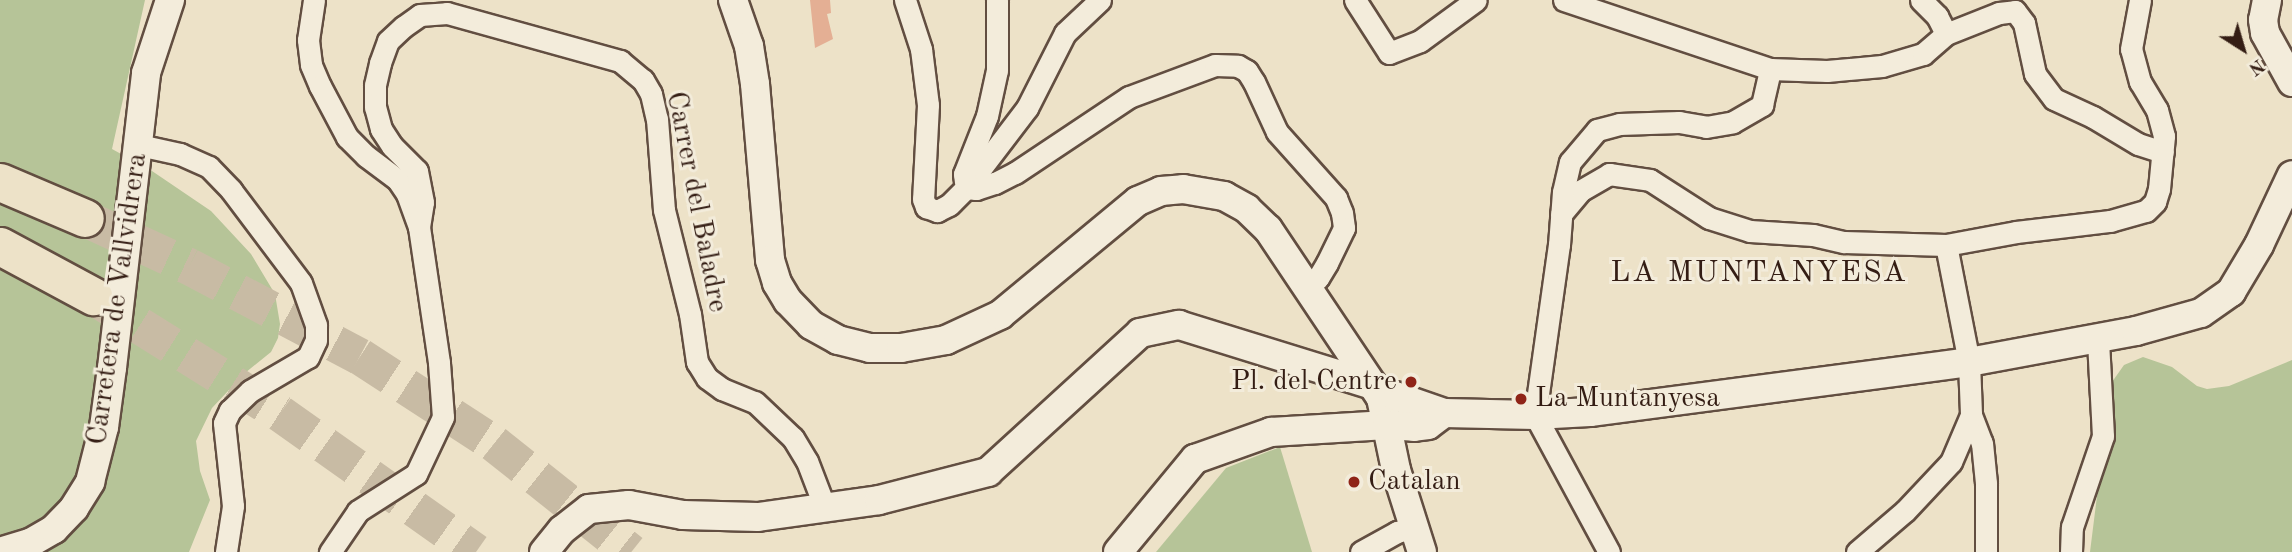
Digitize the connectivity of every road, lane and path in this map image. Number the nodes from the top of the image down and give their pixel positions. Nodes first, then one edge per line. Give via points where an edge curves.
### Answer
1 (170, 0) edge
2 (314, 0) edge
3 (733, 0) edge
4 (905, 0) edge
5 (997, 0) edge
6 (1100, 0) edge
7 (1354, 0) edge
8 (1476, 0) edge
9 (1564, 0) edge
10 (1921, 0) edge
11 (2140, 0) edge
12 (2267, 0) edge
13 (1946, 33) junction
14 (1770, 69) junction
15 (2292, 82) edge
16 (138, 147) junction
17 (2163, 152) junction
18 (2292, 176) edge
19 (5, 183) edge
20 (966, 188) junction
21 (1561, 214) junction
22 (85, 218) tunnel mouth
23 (419, 227) junction
24 (1946, 245) junction
25 (0, 246) edge
26 (1307, 287) junction
27 (93, 296) tunnel mouth
28 (2098, 340) junction
29 (1969, 362) junction
30 (1380, 403) junction
31 (1535, 415) junction
32 (1971, 415) junction
33 (825, 508) junction
34 (1418, 540) edge
35 (0, 552) edge
36 (226, 552) edge
37 (330, 552) edge
38 (544, 552) edge
39 (1118, 552) edge
40 (1361, 552) edge
41 (1609, 552) edge
42 (1857, 552) edge
43 (1986, 552) edge
44 (2071, 552) edge

1 - 16 street, Carretera de Vallvidrera via 146,73
2 - 23 street via 308,40 320,86 348,137 402,187
3 - 26 street via 749,46 755,84 770,260 788,301 821,332 856,345 884,348 930,344 964,334 1000,315 1138,201 1161,191 1198,190 1236,201 1268,229
4 - 20 street via 922,49 927,95 923,199 926,207 937,211
5 - 20 street via 997,70 988,116 964,174
6 - 20 street via 1065,33 1027,108
7 - 8 street via 1389,53 1420,41
9 - 14 street
10 - 13 street
11 - 17 street via 2131,49 2140,82 2157,110
12 - 15 street via 2265,33
13 - 14 street via 1923,54 1882,66 1827,71
13 - 17 street via 2015,11 2024,23 2035,74 2054,99 2138,144
14 - 21 street via 1762,105 1733,122 1706,127 1679,122 1619,124 1597,130 1570,162
16 - 35 street, Carretera de Vallvidrera via 106,415 90,482 54,529
16 - 36 street via 180,154 209,167 301,283 316,325 316,340 308,357 250,391 223,423 233,506
17 - 24 street via 2159,188 2147,211 2110,221
18 - 28 street via 2243,274 2218,304 2184,319
19 - 22 highway
20 - 26 street via 976,189 1015,173 1129,97 1215,65 1238,66 1254,82 1277,132 1336,198 1342,213 1344,228 1318,278
21 - 24 street via 1580,191 1609,174 1650,180 1709,218 1750,231 1813,234 1844,242
21 - 31 street
23 - 33 street, Carrer del Baladre via 423,202 417,171 381,130 375,107 380,63 388,41 403,27 421,15 447,13 620,61 643,80 651,94 664,210 697,362 707,378 755,402 793,438
23 - 37 street via 443,417 416,474 358,511
24 - 29 street
25 - 27 highway
26 - 30 street
28 - 29 street
28 - 44 street via 2103,436 2072,527
29 - 31 street via 1649,406
29 - 32 street
30 - 31 street via 1404,428 1428,425 1444,412
30 - 33 street via 1179,325 1140,333 988,472 879,500
30 - 34 street
30 - 39 street via 1271,432 1195,459
31 - 41 street
32 - 42 street via 1951,462 1905,511
32 - 43 street via 1986,468
33 - 38 street via 758,517 683,515 612,505 589,509 575,518
34 - 40 street via 1397,532

